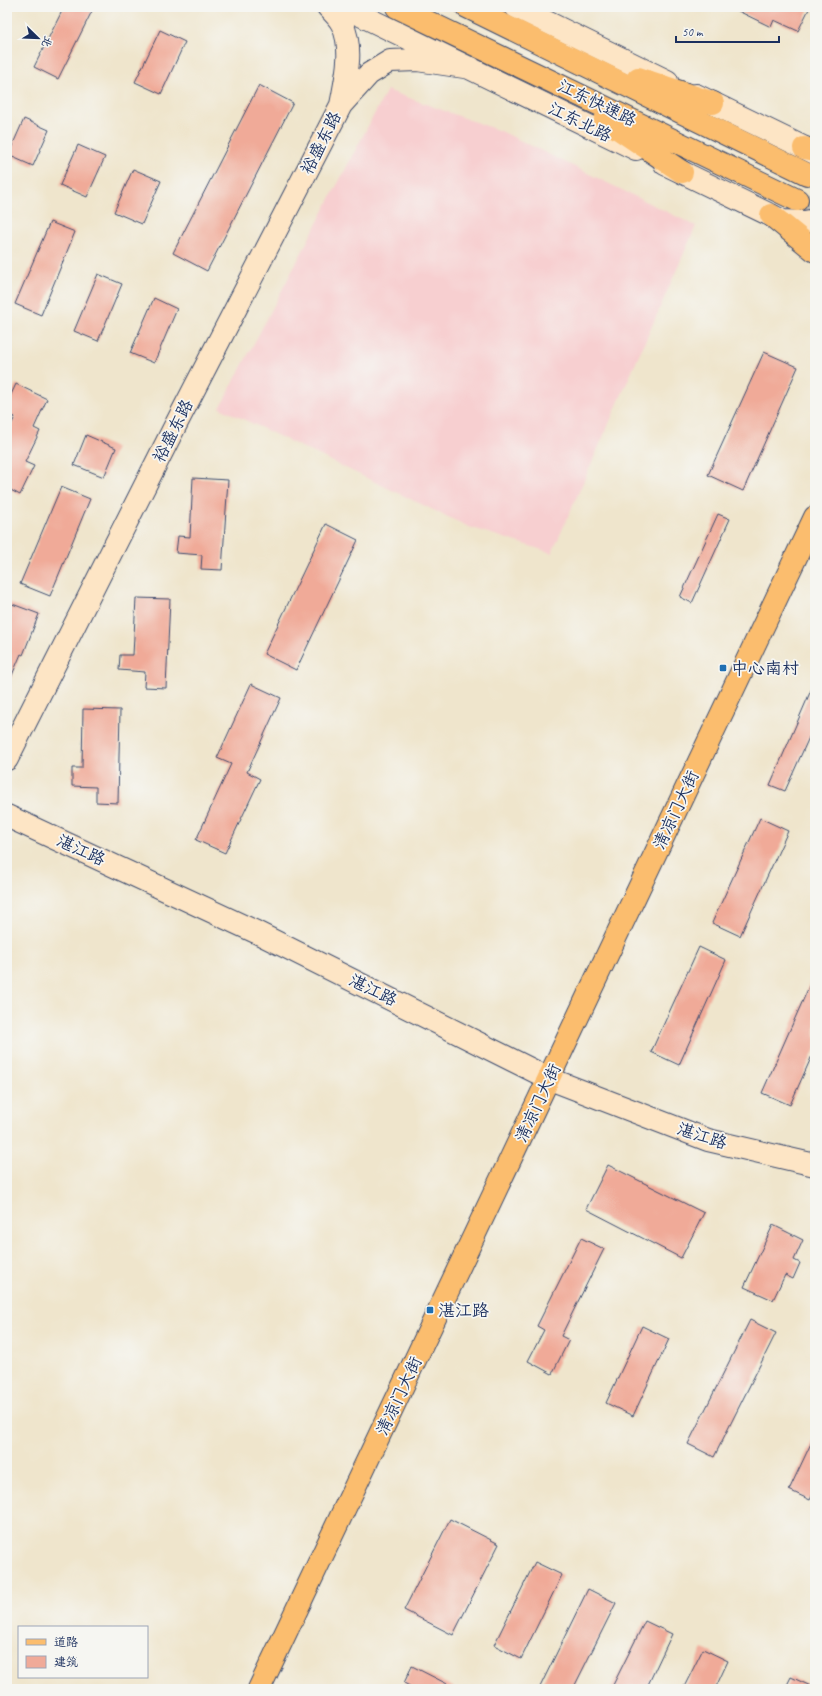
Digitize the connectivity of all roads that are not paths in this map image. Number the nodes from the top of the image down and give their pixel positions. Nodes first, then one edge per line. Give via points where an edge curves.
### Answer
1 (328, 7) edge
2 (344, 7) edge
3 (397, 7) edge
4 (467, 7) edge
5 (516, 7) edge
6 (553, 49) junction
7 (471, 68) junction
8 (541, 77) junction
9 (341, 104) junction
10 (713, 104) junction
11 (813, 152) edge
12 (682, 172) junction
13 (807, 174) dead end
14 (797, 200) tunnel mouth
15 (778, 218) junction
16 (815, 220) edge
17 (815, 237) edge
18 (815, 251) edge
19 (815, 517) edge
20 (7, 759) edge
21 (7, 816) edge
22 (550, 1078) junction
23 (815, 1165) edge
24 (259, 1689) edge

1 - 9 main road, 裕盛东路 via 342,23 348,41 348,66
2 - 7 main road, 江东北路
3 - 8 main road, 江东快速路
4 - 6 main road, 江东快速路
5 - 10 main road
6 - 10 main road
6 - 13 main road, 江东快速路
7 - 9 main road, 裕盛东路 via 417,60 390,61 369,74
7 - 12 main road, 江东北路
8 - 12 main road
8 - 14 main road, 江东快速路
9 - 20 main road, 裕盛东路 via 176,423
10 - 11 main road
12 - 15 main road, 江东北路
15 - 16 main road via 805,222
15 - 17 main road, 江东北路
15 - 18 main road
19 - 22 main road, 清凉门大街
21 - 22 main road, 湛江路 via 256,932
22 - 23 main road, 湛江路 via 708,1140
22 - 24 main road, 清凉门大街

